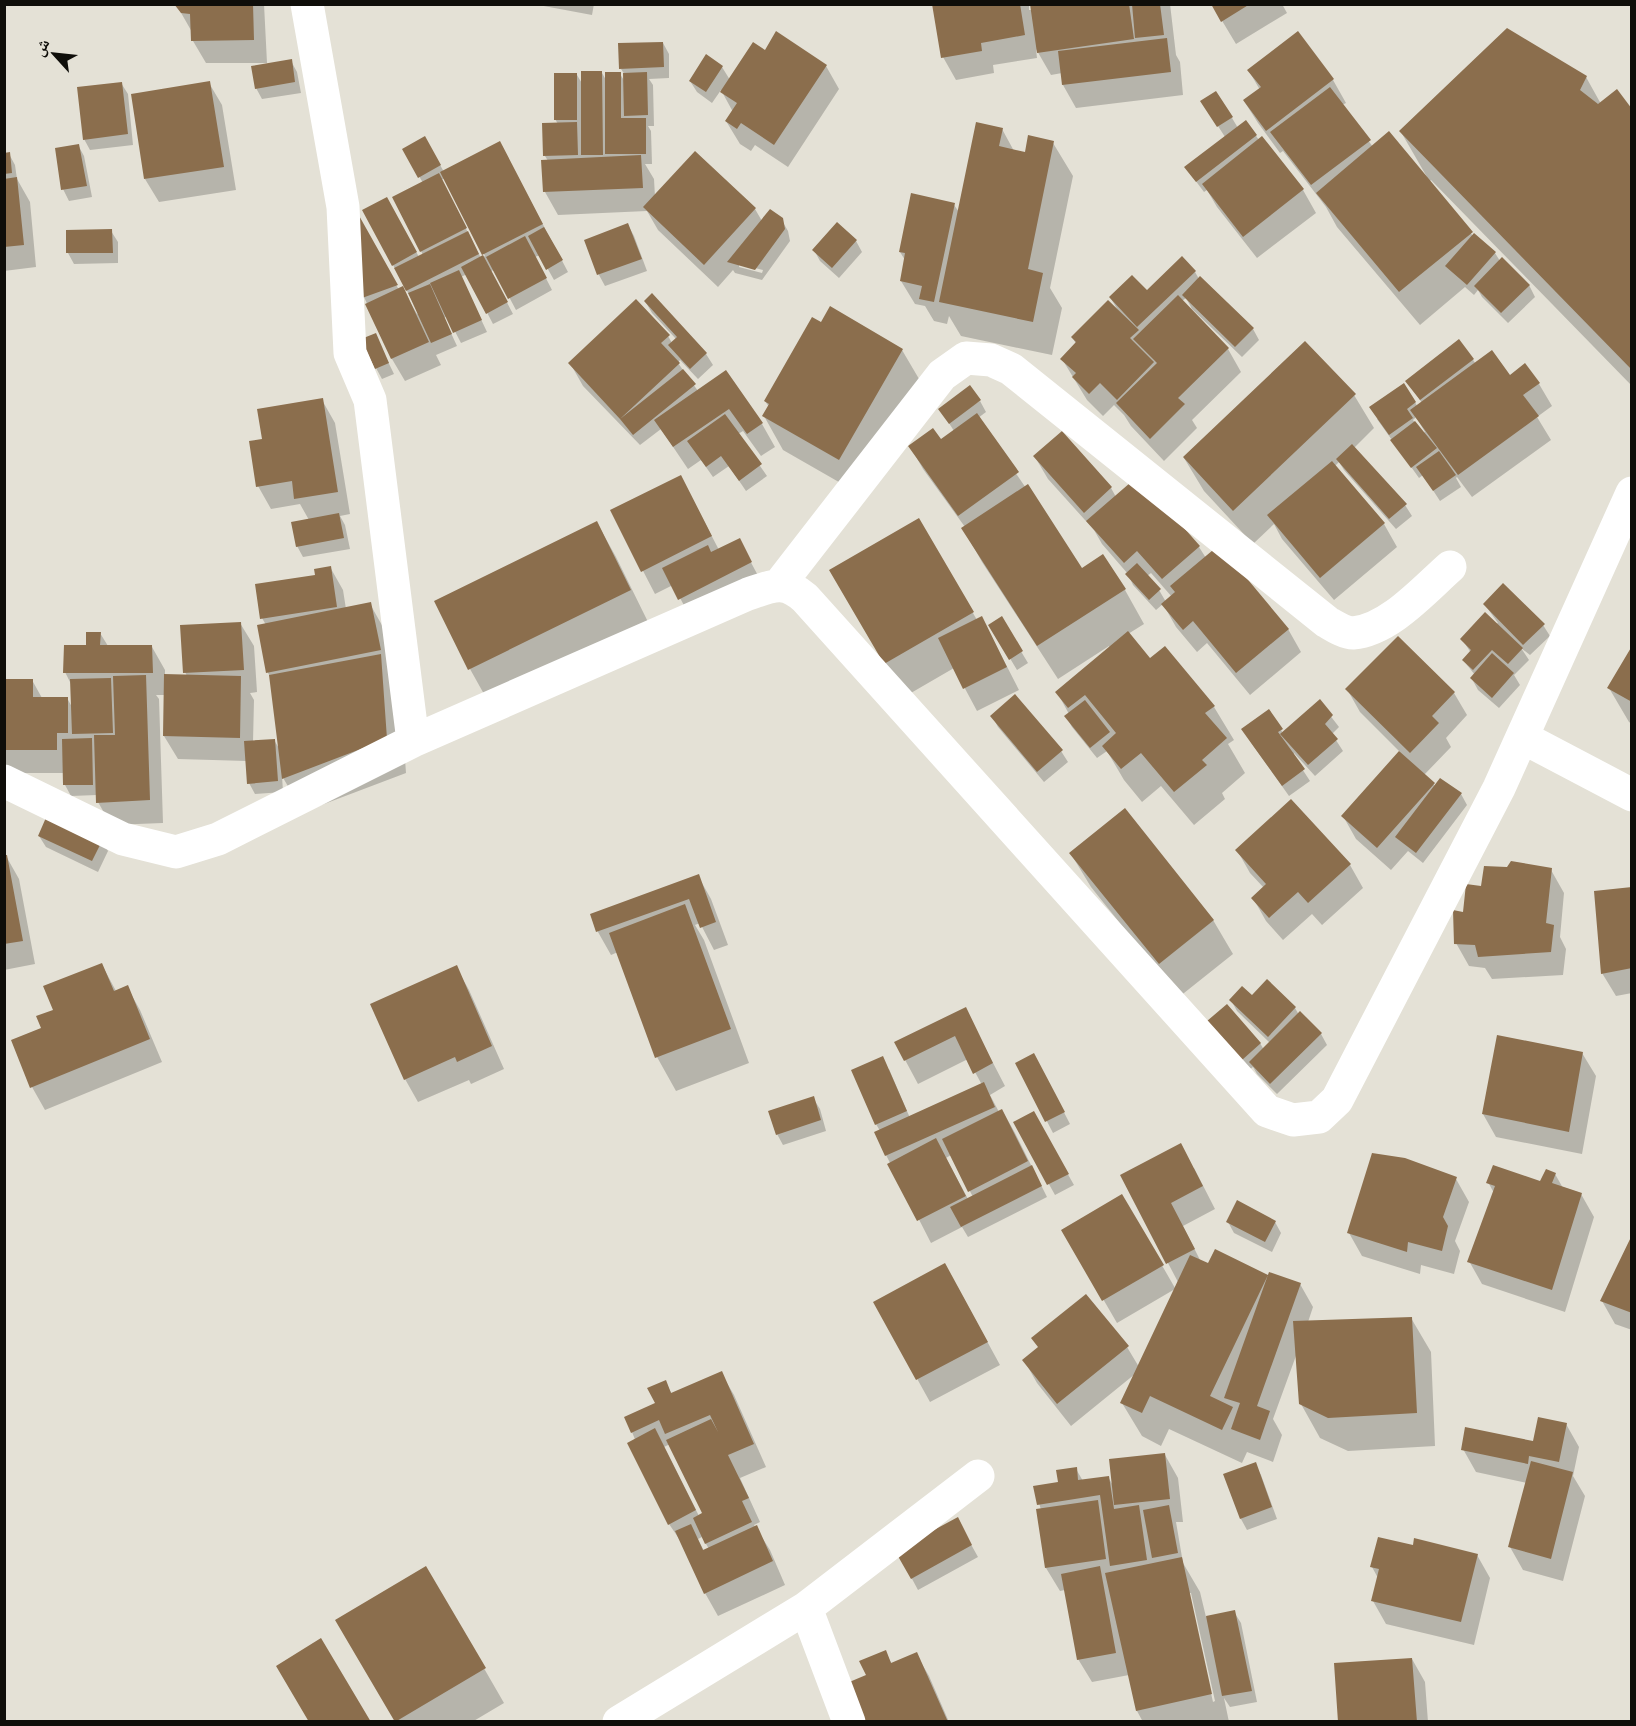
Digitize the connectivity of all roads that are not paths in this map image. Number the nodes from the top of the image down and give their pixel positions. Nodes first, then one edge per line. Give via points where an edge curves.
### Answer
1 (307, 4) edge
2 (1632, 493) edge
3 (1450, 567) dead end
4 (779, 585) junction
5 (1522, 737) junction
6 (413, 741) junction
7 (4, 781) edge
8 (1632, 795) edge
9 (978, 1476) dead end
10 (806, 1608) junction
11 (619, 1722) edge
12 (849, 1722) edge

1 - 6 street via 343,207 350,353 370,400
2 - 5 street
3 - 4 street via 1392,618 1351,633 1327,622 1011,369 991,360 966,358 942,375
4 - 5 street via 794,588 805,598 1267,1111 1293,1120 1319,1117 1337,1100
4 - 6 street via 748,594
5 - 8 street
6 - 7 street via 218,839 176,852 123,838
9 - 10 street
10 - 11 street
10 - 12 street

